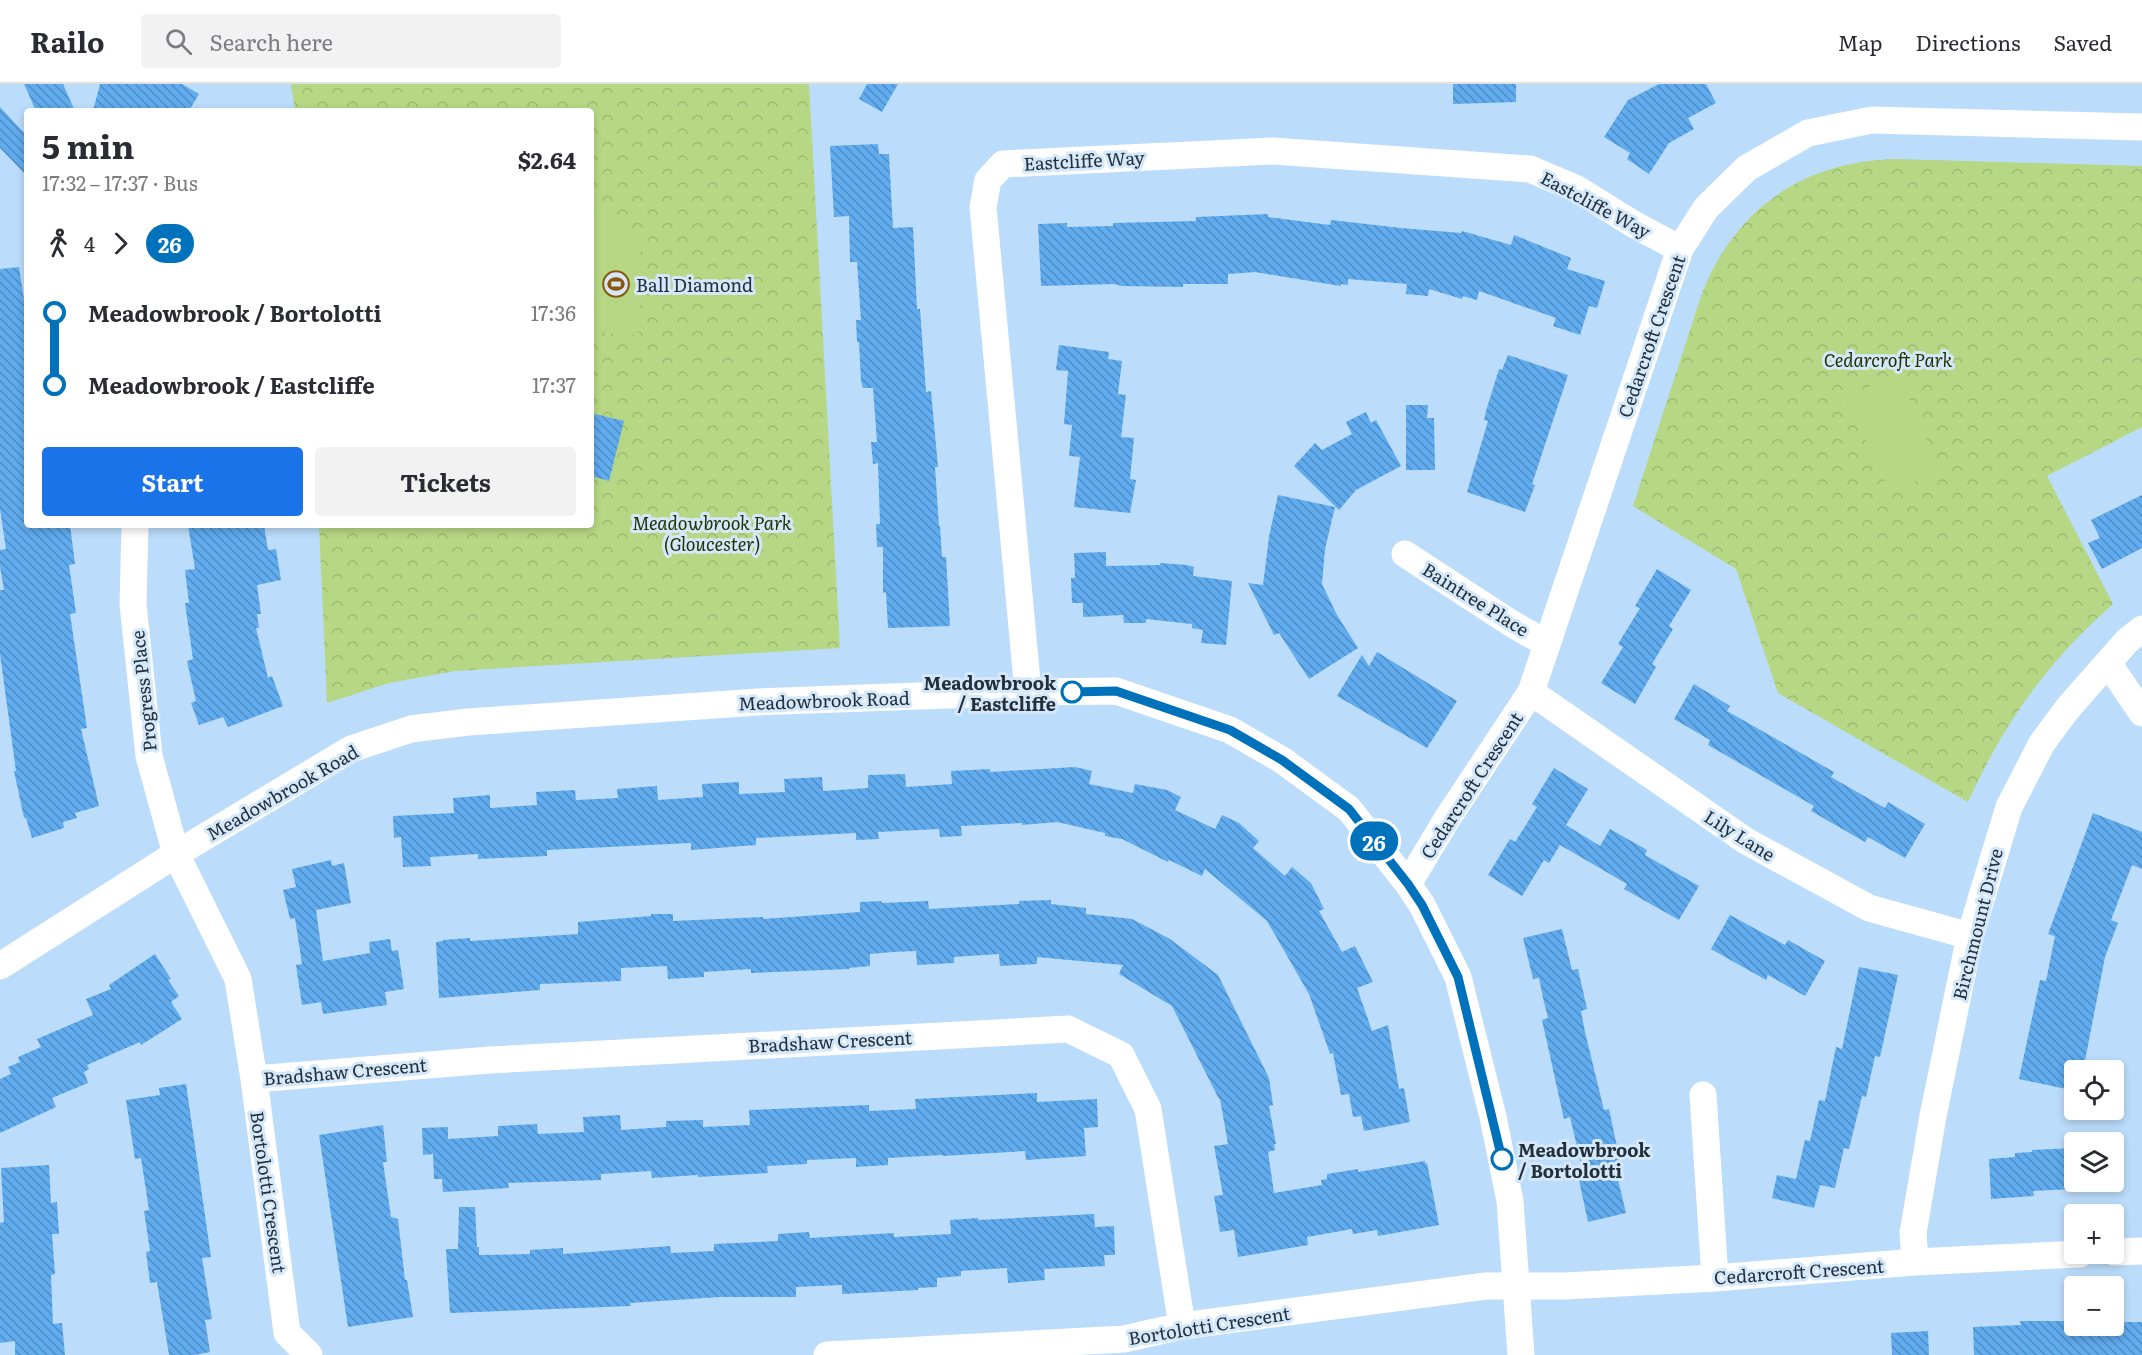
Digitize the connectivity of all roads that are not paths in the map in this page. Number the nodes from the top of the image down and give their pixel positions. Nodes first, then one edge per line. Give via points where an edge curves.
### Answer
1 (2142, 127) edge
2 (1680, 249) junction
3 (135, 528) edge
4 (1404, 554) dead end
5 (2142, 629) edge
6 (1547, 644) junction
7 (2108, 663) junction
8 (1028, 692) junction
9 (1531, 692) junction
10 (2142, 714) edge
11 (176, 854) junction
12 (1408, 884) junction
13 (1970, 936) junction
14 (0, 966) edge
15 (254, 1079) junction
16 (1703, 1095) dead end
17 (2142, 1251) edge
18 (2124, 1252) edge
19 (2064, 1255) edge
20 (1915, 1262) junction
21 (1715, 1278) junction
22 (1517, 1285) junction
23 (1182, 1326) junction
24 (309, 1355) edge
25 (827, 1355) edge
26 (1521, 1355) edge

1 - 2 street, Cedarcroft Crescent via 1872,120 1808,133 1747,168 1706,208
2 - 6 street, Cedarcroft Crescent
2 - 8 street, Eastcliffe Way via 1577,189 1530,169 1273,151 1004,164 988,180 983,207
3 - 11 street, Progress Place via 133,604 149,756
4 - 6 street, Baintree Place
5 - 7 street, Birchmount Drive
6 - 9 street, Cedarcroft Crescent
7 - 10 street
7 - 13 street, Birchmount Drive via 2042,743 2009,807
8 - 11 street, Meadowbrook Road via 758,702 411,729 351,749
8 - 12 street, Meadowbrook Road via 1116,691 1230,730 1282,760 1349,809
9 - 12 street, Cedarcroft Crescent
9 - 13 street, Lily Lane via 1746,841 1869,908
11 - 14 street, Meadowbrook Road
11 - 15 street, Bortolotti Crescent via 238,979
12 - 22 street, Meadowbrook Road via 1458,977 1510,1200
13 - 20 street, Birchmount Drive via 1913,1233
15 - 23 street, Bradshaw Crescent via 490,1060 1068,1029 1121,1055 1148,1109
15 - 24 street, Bortolotti Crescent via 287,1333
16 - 21 street
17 - 18 street
19 - 20 street, Cedarcroft Crescent
20 - 21 street, Cedarcroft Crescent
21 - 22 street, Cedarcroft Crescent
22 - 23 street, Bortolotti Crescent
22 - 26 street, Meadowbrook Road
23 - 25 street, Bortolotti Crescent via 1124,1339

